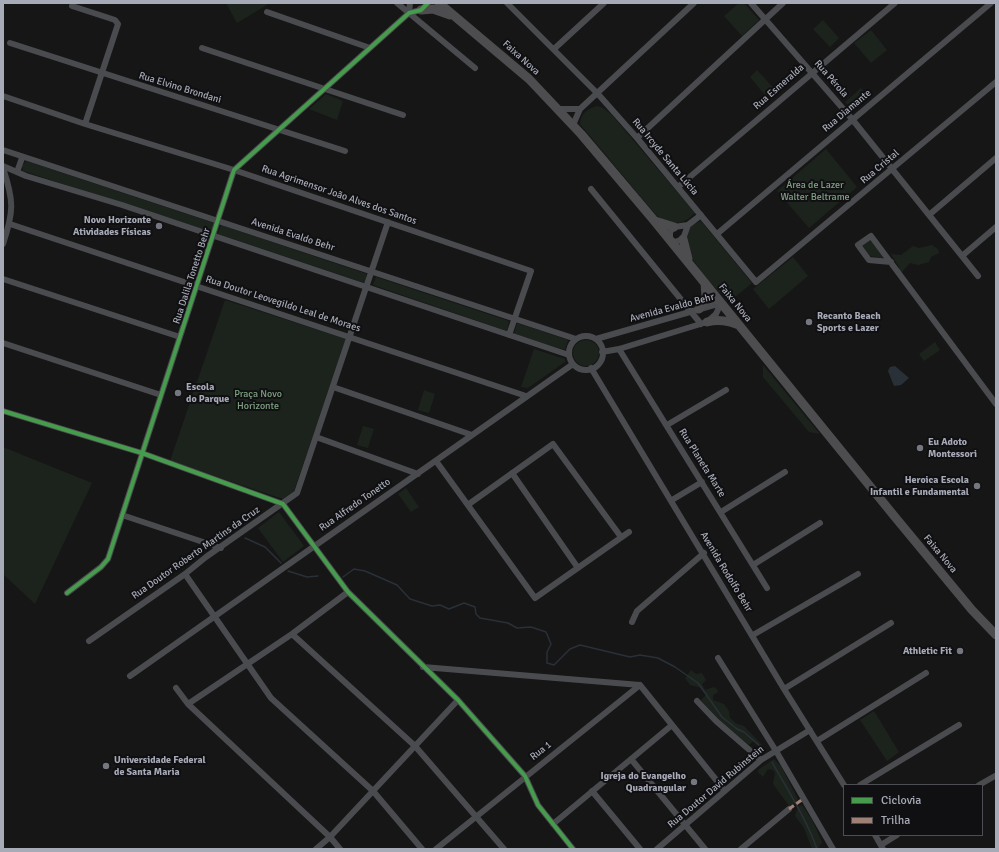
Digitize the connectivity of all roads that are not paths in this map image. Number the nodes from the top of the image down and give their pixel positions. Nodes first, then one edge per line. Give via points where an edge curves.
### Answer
1 (396, 3) edge
2 (410, 3) edge
3 (439, 3) edge
4 (507, 3) edge
5 (604, 3) edge
6 (694, 3) edge
7 (751, 3) edge
8 (783, 3) edge
9 (895, 3) edge
10 (991, 3) edge
11 (72, 6) dead end
12 (424, 6) edge
13 (267, 12) dead end
14 (409, 13) junction
15 (458, 18) junction
16 (766, 19) junction
17 (10, 43) dead end
18 (202, 48) dead end
19 (370, 48) junction
20 (554, 49) junction
21 (475, 68) dead end
22 (812, 72) junction
23 (102, 73) junction
24 (996, 82) edge
25 (325, 89) junction
26 (598, 94) junction
27 (3, 96) edge
28 (558, 109) junction
29 (580, 109) junction
30 (403, 115) dead end
31 (852, 120) junction
32 (84, 124) junction
33 (573, 125) junction
34 (280, 130) junction
35 (637, 138) junction
36 (3, 150) edge
37 (345, 151) dead end
38 (22, 158) junction
39 (996, 158) edge
40 (3, 167) edge
41 (234, 170) junction
42 (893, 170) junction
43 (17, 172) junction
44 (3, 187) edge
45 (678, 187) junction
46 (591, 189) dead end
47 (10, 190) junction
48 (701, 215) junction
49 (929, 215) junction
50 (218, 221) junction
51 (654, 221) junction
52 (388, 222) junction
53 (10, 224) junction
54 (688, 225) junction
55 (674, 227) junction
56 (996, 227) edge
57 (717, 234) junction
58 (213, 236) junction
59 (683, 239) junction
60 (670, 240) junction
61 (3, 244) edge
62 (962, 256) junction
63 (891, 262) junction
64 (691, 266) junction
65 (372, 272) junction
66 (978, 276) dead end
67 (3, 279) edge
68 (756, 282) joint
69 (705, 283) junction
70 (197, 286) junction
71 (367, 287) junction
72 (721, 303) junction
73 (695, 310) junction
74 (514, 319) junction
75 (704, 323) junction
76 (739, 325) junction
77 (509, 335) junction
78 (180, 337) junction
79 (351, 337) junction
80 (576, 339) junction
81 (596, 339) junction
82 (3, 343) edge
83 (619, 349) junction
84 (602, 352) junction
85 (569, 355) junction
86 (573, 364) junction
87 (591, 368) junction
88 (333, 387) junction
89 (726, 390) dead end
90 (161, 395) junction
91 (526, 396) junction
92 (996, 404) edge
93 (3, 411) edge
94 (667, 425) junction
95 (472, 435) junction
96 (316, 437) junction
97 (142, 453) junction
98 (436, 460) junction
99 (785, 472) dead end
100 (512, 473) junction
101 (418, 474) junction
102 (702, 482) junction
103 (672, 500) junction
104 (283, 504) junction
105 (469, 504) junction
106 (721, 512) junction
107 (122, 515) junction
108 (820, 523) dead end
109 (629, 532) dead end
110 (621, 537) junction
111 (315, 545) junction
112 (221, 548) junction
113 (704, 553) junction
114 (753, 565) junction
115 (578, 568) junction
116 (185, 574) junction
117 (858, 574) dead end
118 (767, 588) dead end
119 (348, 592) junction
120 (67, 593) dead end
121 (213, 616) junction
122 (632, 622) dead end
123 (891, 623) dead end
124 (292, 634) junction
125 (753, 635) junction
126 (996, 635) edge
127 (89, 641) dead end
128 (718, 658) dead end
129 (247, 664) junction
130 (423, 667) junction
131 (926, 673) dead end
132 (130, 676) dead end
133 (640, 685) junction
134 (176, 688) dead end
135 (784, 689) junction
136 (458, 700) junction
137 (697, 701) dead end
138 (188, 704) junction
139 (672, 725) junction
140 (959, 725) dead end
141 (810, 730) junction
142 (817, 741) junction
143 (415, 746) junction
144 (776, 751) junction
145 (631, 758) junction
146 (761, 760) junction
147 (526, 776) junction
148 (995, 776) dead end
149 (843, 784) edge
150 (862, 784) edge
151 (981, 784) edge
152 (373, 791) junction
153 (592, 791) junction
154 (725, 791) junction
155 (789, 809) dead end
156 (476, 816) junction
157 (553, 824) junction
158 (685, 825) junction
159 (876, 836) edge
160 (896, 836) edge
161 (330, 837) junction
162 (882, 847) edge
163 (316, 849) edge
164 (340, 849) edge
165 (422, 849) edge
166 (436, 849) edge
167 (504, 849) edge
168 (573, 849) edge
169 (640, 849) edge
170 (657, 849) edge
171 (705, 849) edge
172 (741, 849) edge
173 (833, 849) edge

1 - 14 street
2 - 14 street
3 - 15 highway, Faixa Nova
4 - 20 street, Rua Ircyde Santa Lúcia
5 - 20 street
6 - 26 street
7 - 16 street, Rua Pérola
8 - 16 street
9 - 22 street, Rua Esmeralda
10 - 31 street, Rua Diamante
11 - 23 street via 115,20 118,26
12 - 14 street
12 - 15 highway
13 - 19 street
14 - 19 street
14 - 21 street
15 - 28 highway, Faixa Nova via 529,79
16 - 22 street, Rua Pérola
16 - 35 street
17 - 23 street, Rua Elvino Brondani
18 - 25 street
19 - 25 street
20 - 26 street, Rua Ircyde Santa Lúcia
22 - 31 street, Rua Pérola
22 - 45 street, Rua Esmeralda
23 - 32 street
23 - 34 street, Rua Elvino Brondani
24 - 42 street, Rua Cristal
25 - 30 street
25 - 34 street
26 - 29 street
26 - 35 street, Rua Ircyde Santa Lúcia
27 - 32 street, Rua Agrimensor João Alves dos Santos
28 - 29 street
28 - 33 highway, Faixa Nova
29 - 33 street
31 - 42 street, Rua Pérola
31 - 57 street, Rua Diamante
32 - 41 street, Rua Agrimensor João Alves dos Santos
33 - 51 highway, Faixa Nova
34 - 37 street, Rua Elvino Brondani
34 - 41 street
35 - 45 street, Rua Ircyde Santa Lúcia
36 - 38 street, Avenida Evaldo Behr
38 - 43 street
38 - 50 street, Avenida Evaldo Behr
39 - 49 street
40 - 43 street
40 - 47 street
41 - 50 street, Rua Dalila Tonetto Behr
41 - 52 street, Rua Agrimensor João Alves dos Santos
42 - 49 street, Rua Pérola
42 - 68 street, Rua Cristal
43 - 58 street
44 - 47 street
45 - 48 street, Rua Ircyde Santa Lúcia
46 - 73 street
47 - 53 street
48 - 54 street
48 - 57 street, Rua Ircyde Santa Lúcia
49 - 62 street, Rua Pérola
50 - 58 street, Rua Dalila Tonetto Behr
50 - 65 street, Avenida Evaldo Behr
51 - 55 highway
51 - 60 highway, Faixa Nova
52 - 65 street, Rua Doutor Roberto Martins da Cruz
52 - 74 street, Rua Agrimensor João Alves dos Santos via 531,270
53 - 61 street
53 - 70 street, Rua Doutor Leovegildo Leal de Moraes
54 - 55 street
54 - 59 street
55 - 60 street via 670,232
56 - 62 street
57 - 68 street, Rua Ircyde Santa Lúcia
58 - 70 street, Rua Dalila Tonetto Behr
58 - 71 street
59 - 60 street via 675,242
59 - 64 highway
60 - 64 highway, Faixa Nova
62 - 66 street, Rua Pérola
63 - 63 street via 871,236 858,245 869,260
63 - 92 street
64 - 69 highway, Faixa Nova
65 - 71 street, Rua Doutor Roberto Martins da Cruz
65 - 74 street, Avenida Evaldo Behr
67 - 78 street
69 - 72 highway, Faixa Nova
69 - 73 highway via 706,297
70 - 78 street, Rua Dalila Tonetto Behr
70 - 79 street, Rua Doutor Leovegildo Leal de Moraes
71 - 77 street
71 - 79 street, Rua Doutor Roberto Martins da Cruz
72 - 73 street, Avenida Evaldo Behr
72 - 75 street, Avenida Evaldo Behr via 716,314
72 - 76 highway, Faixa Nova
73 - 75 street
73 - 81 street, Avenida Evaldo Behr
74 - 77 street
74 - 80 street, Avenida Evaldo Behr
75 - 76 highway via 714,320
75 - 83 street
76 - 126 highway, Faixa Nova via 972,610
77 - 85 street
78 - 90 street, Rua Dalila Tonetto Behr
79 - 88 street, Rua Doutor Roberto Martins da Cruz
79 - 91 street, Rua Doutor Leovegildo Leal de Moraes
80 - 81 street via 590,336
80 - 85 street via 572,343
81 - 84 street via 601,345
82 - 90 street
83 - 84 street
83 - 94 street, Rua Planeta Marte
84 - 87 street via 597,365
85 - 86 street
86 - 87 street via 578,368
86 - 91 street, Rua Alfredo Tonetto
87 - 103 street, Avenida Rodolfo Behr
88 - 95 street
88 - 96 street, Rua Doutor Roberto Martins da Cruz
89 - 94 street
90 - 97 street, Rua Dalila Tonetto Behr
91 - 95 street, Rua Alfredo Tonetto
93 - 97 street
94 - 102 street, Rua Planeta Marte
95 - 98 street, Rua Alfredo Tonetto
96 - 101 street
96 - 104 street, Rua Doutor Roberto Martins da Cruz via 297,493
97 - 104 street
97 - 107 street, Rua Dalila Tonetto Behr
98 - 101 street, Rua Alfredo Tonetto
98 - 105 street
99 - 106 street
100 - 105 street
100 - 110 street via 554,444
100 - 115 street
101 - 111 street, Rua Alfredo Tonetto
102 - 103 street
102 - 106 street, Rua Planeta Marte
103 - 113 street, Avenida Rodolfo Behr
104 - 111 street
104 - 112 street, Rua Doutor Roberto Martins da Cruz
105 - 115 street via 535,598
106 - 114 street, Rua Planeta Marte
107 - 112 street
107 - 120 street, Rua Dalila Tonetto Behr via 108,560
108 - 114 street
109 - 110 street
110 - 115 street
111 - 119 street
111 - 121 street, Rua Alfredo Tonetto
112 - 116 street, Rua Doutor Roberto Martins da Cruz
113 - 122 street via 637,611
113 - 125 street, Avenida Rodolfo Behr
114 - 118 street, Rua Planeta Marte
116 - 121 street
116 - 127 street, Rua Doutor Roberto Martins da Cruz
117 - 125 street
119 - 124 street
119 - 130 street
121 - 129 street
121 - 132 street, Rua Alfredo Tonetto
123 - 135 street
124 - 129 street
124 - 143 street
125 - 135 street, Avenida Rodolfo Behr
128 - 144 street
129 - 138 street
129 - 152 street via 271,698
130 - 133 street
130 - 136 street
131 - 142 street
133 - 139 street
133 - 147 street, Rua 1
134 - 138 street
135 - 141 street, Avenida Rodolfo Behr
136 - 143 street
136 - 147 street
137 - 146 street
138 - 161 street
139 - 145 street
139 - 154 street
140 - 150 street
141 - 142 street, Avenida Rodolfo Behr
141 - 144 street, Rua Doutor David Rubinstein
142 - 149 street, Avenida Rodolfo Behr
143 - 152 street
143 - 156 street
144 - 146 street, Rua Doutor David Rubinstein
144 - 173 street
145 - 153 street
145 - 158 street
146 - 154 street, Rua Doutor David Rubinstein
147 - 156 street, Rua 1
147 - 157 street via 538,805
148 - 151 street
152 - 161 street
152 - 165 street
153 - 157 street
153 - 169 street
154 - 158 street, Rua Doutor David Rubinstein
155 - 172 street
156 - 166 street, Rua 1
156 - 167 street
157 - 168 street
158 - 170 street, Rua Doutor David Rubinstein
158 - 171 street
159 - 162 street
160 - 162 street
161 - 163 street
161 - 164 street

